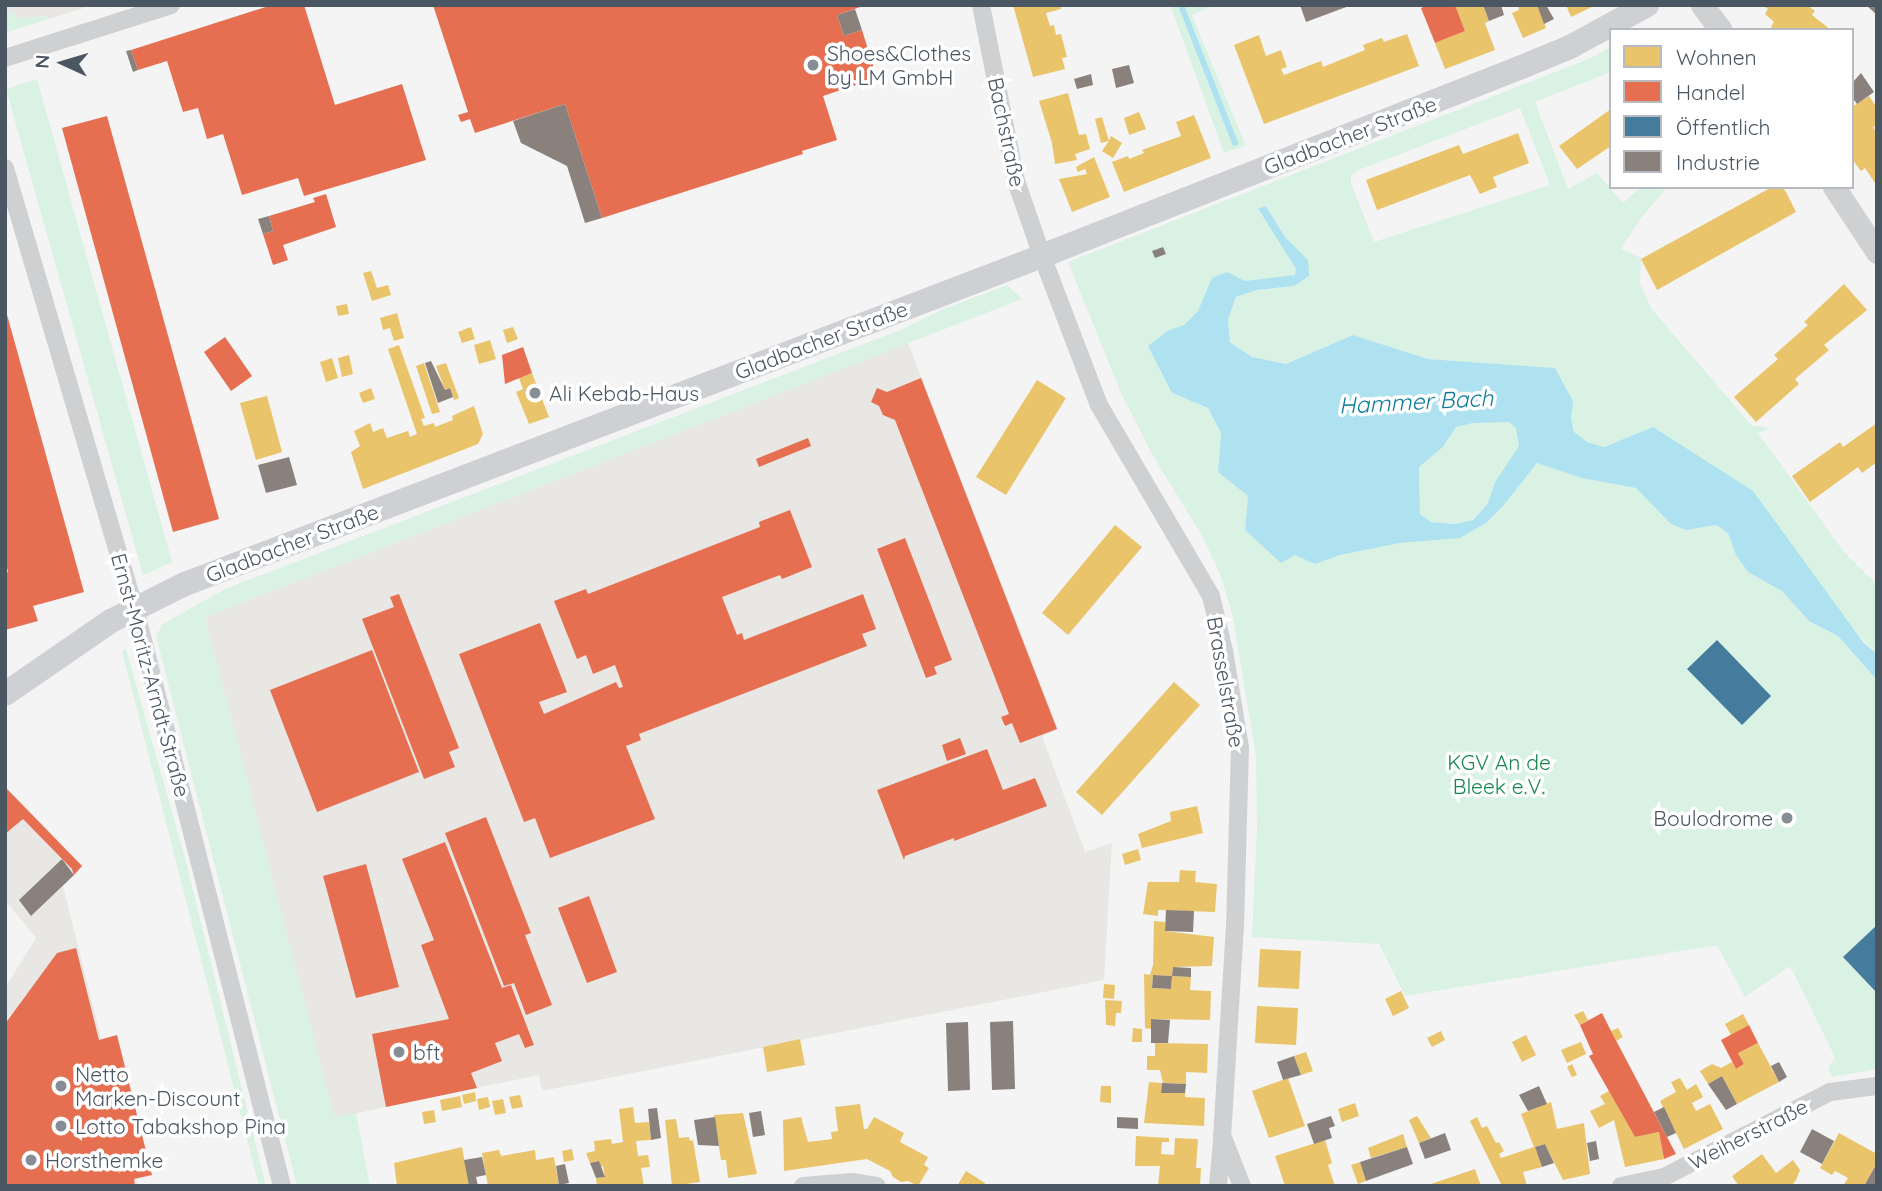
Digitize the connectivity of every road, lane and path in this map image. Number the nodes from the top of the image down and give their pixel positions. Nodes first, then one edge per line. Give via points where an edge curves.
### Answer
1 (171, 5) edge
2 (981, 5) edge
3 (1647, 5) edge
4 (1702, 5) edge
5 (1719, 28) edge
6 (5, 58) edge
7 (5, 168) edge
8 (1836, 189) edge
9 (1877, 253) edge
10 (1042, 256) junction
11 (135, 609) junction
12 (5, 694) edge
13 (1877, 1086) edge
14 (1222, 1135) junction
15 (282, 1186) edge
16 (803, 1186) edge
17 (877, 1186) edge
18 (1219, 1186) edge
19 (1242, 1186) edge
20 (1621, 1186) edge

1 - 6 street
2 - 10 street, Bachstraße via 1016,181
3 - 10 main road, Gladbacher Straße via 1520,68
4 - 5 street
7 - 11 street, Ernst-Moritz-Arndt-Straße
8 - 9 street
10 - 11 main road, Gladbacher Straße via 185,584
10 - 14 street, Brasselstraße via 1099,405 1211,596 1224,650 1240,748
11 - 12 main road, Gladbacher Straße
11 - 15 street, Ernst-Moritz-Arndt-Straße
13 - 20 street, Weiherstraße via 1830,1092 1664,1177
14 - 18 street
14 - 19 street, Brasselstraße
16 - 17 street via 852,1182

